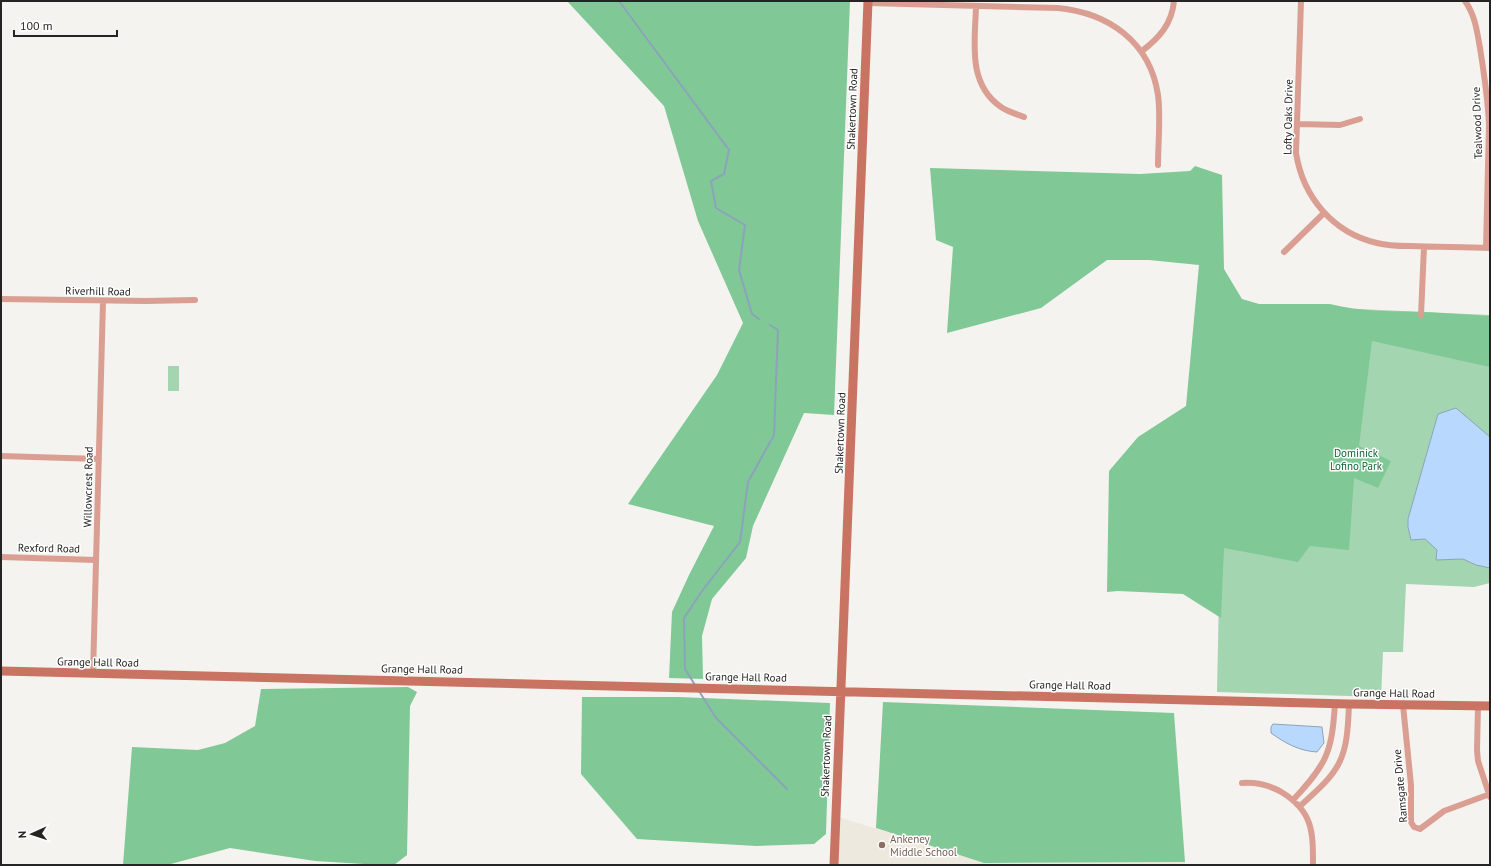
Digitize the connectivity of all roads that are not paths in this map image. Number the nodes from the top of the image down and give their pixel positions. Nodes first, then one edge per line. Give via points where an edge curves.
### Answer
1 (1174, 1) edge
2 (1301, 1) edge
3 (1474, 1) edge
4 (868, 2) edge
5 (1466, 3) edge
6 (976, 6) junction
7 (1142, 51) junction
8 (1024, 117) dead end
9 (1360, 119) dead end
10 (1297, 124) junction
11 (1158, 165) dead end
12 (1324, 213) junction
13 (1424, 247) junction
14 (1488, 248) edge
15 (1284, 252) dead end
16 (1, 299) edge
17 (195, 300) dead end
18 (103, 301) junction
19 (1422, 315) dead end
20 (1, 456) edge
21 (99, 459) junction
22 (1, 557) edge
23 (96, 560) junction
24 (1, 672) edge
25 (92, 674) junction
26 (841, 691) junction
27 (1335, 703) junction
28 (1349, 704) junction
29 (1403, 705) junction
30 (1478, 706) junction
31 (1490, 706) edge
32 (1242, 783) dead end
33 (1490, 795) edge
34 (1293, 800) junction
35 (1300, 806) junction
36 (834, 865) edge
37 (1313, 865) edge

1 - 7 street via 1166,28 1158,39
2 - 10 street, Lofty Oaks Drive
3 - 5 street
4 - 6 street
4 - 26 street, Shakertown Road
5 - 14 street, Tealwood Drive via 1475,24 1488,105
6 - 7 street via 1058,8 1083,12 1112,25
6 - 8 street via 975,60 980,81 987,94 1000,107
7 - 11 street via 1150,65 1158,95
9 - 10 street via 1340,124
10 - 12 street, Lofty Oaks Drive via 1296,153 1300,173 1309,193
12 - 13 street, Lofty Oaks Drive via 1343,229 1366,240 1388,245
12 - 15 street
13 - 14 street, Lofty Oaks Drive
13 - 19 street
16 - 18 street, Riverhill Road
17 - 18 street, Riverhill Road
18 - 21 street, Willowcrest Road
20 - 21 street
21 - 23 street, Willowcrest Road
22 - 23 street, Rexford Road
23 - 25 street, Willowcrest Road
24 - 25 street, Grange Hall Road
25 - 26 street, Grange Hall Road
26 - 27 street, Grange Hall Road
26 - 36 street, Shakertown Road
27 - 28 street, Grange Hall Road
27 - 34 street via 1328,754 1321,768
28 - 29 street, Grange Hall Road
28 - 35 street via 1347,739 1341,761 1328,780
29 - 30 street, Grange Hall Road
29 - 33 street, Ramsgate Drive via 1411,822 1414,827 1423,828 1444,811
30 - 31 street, Grange Hall Road
30 - 33 street via 1478,761
32 - 34 street via 1270,787
34 - 35 street
35 - 37 street via 1312,834

